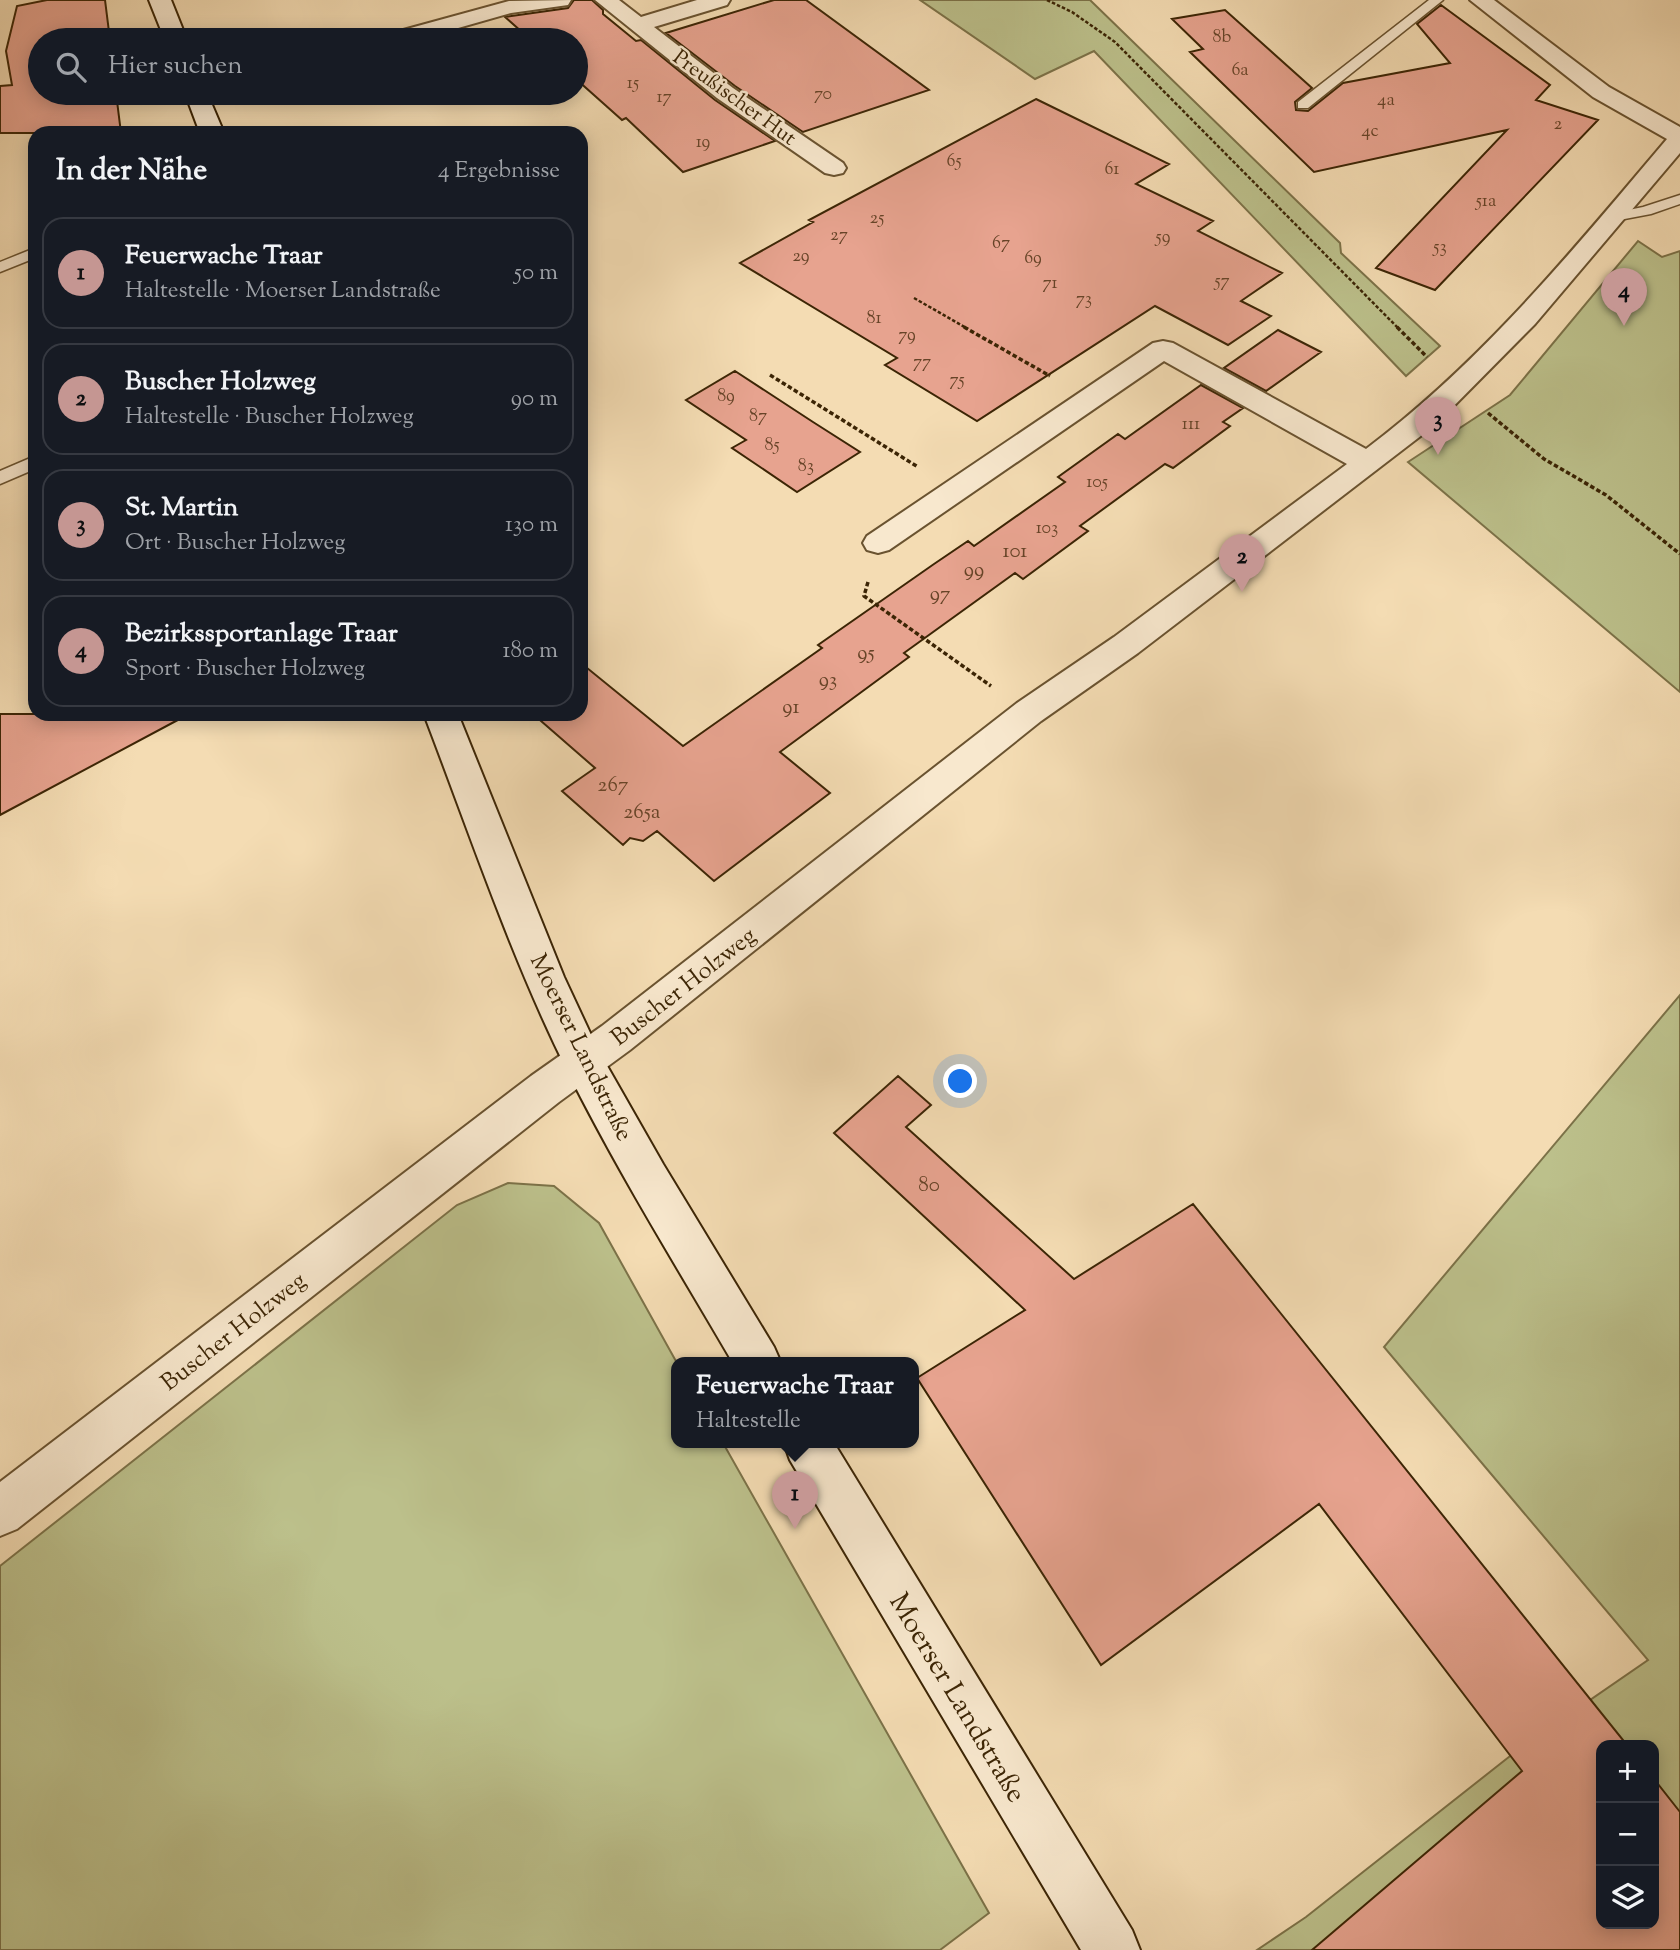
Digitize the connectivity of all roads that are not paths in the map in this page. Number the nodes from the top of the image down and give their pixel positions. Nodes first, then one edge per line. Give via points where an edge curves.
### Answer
1 (160, 0) edge
2 (560, 0) edge
3 (606, 0) edge
4 (719, 0) edge
5 (1437, 0) edge
6 (1481, 0) edge
7 (637, 25) junction
8 (171, 28) edge
9 (435, 28) edge
10 (206, 105) edge
11 (1303, 106) dead end
12 (211, 126) edge
13 (1680, 137) edge
14 (834, 168) dead end
15 (1680, 199) edge
16 (1614, 217) junction
17 (28, 256) edge
18 (0, 267) edge
19 (1368, 463) junction
20 (28, 465) edge
21 (0, 478) edge
22 (878, 543) road end
23 (444, 721) edge
24 (583, 1061) junction
25 (754, 1357) edge
26 (810, 1448) edge
27 (0, 1512) edge
28 (1112, 1950) edge

1 - 8 street
2 - 9 street via 509,7
3 - 7 street, Preußischer Hut
4 - 7 street, Preußischer Hut
5 - 11 lane
6 - 13 street via 1614,101
7 - 14 street, Preußischer Hut
10 - 12 street
13 - 16 street, Buscher Holzweg
15 - 16 lane
16 - 19 street, Buscher Holzweg via 1459,388
17 - 18 lane
19 - 22 street via 1163,349
19 - 24 street, Buscher Holzweg via 1029,712
20 - 21 lane
23 - 24 street, Moerser Landstraße
24 - 25 street, Moerser Landstraße
24 - 27 street, Buscher Holzweg
26 - 28 street, Moerser Landstraße

